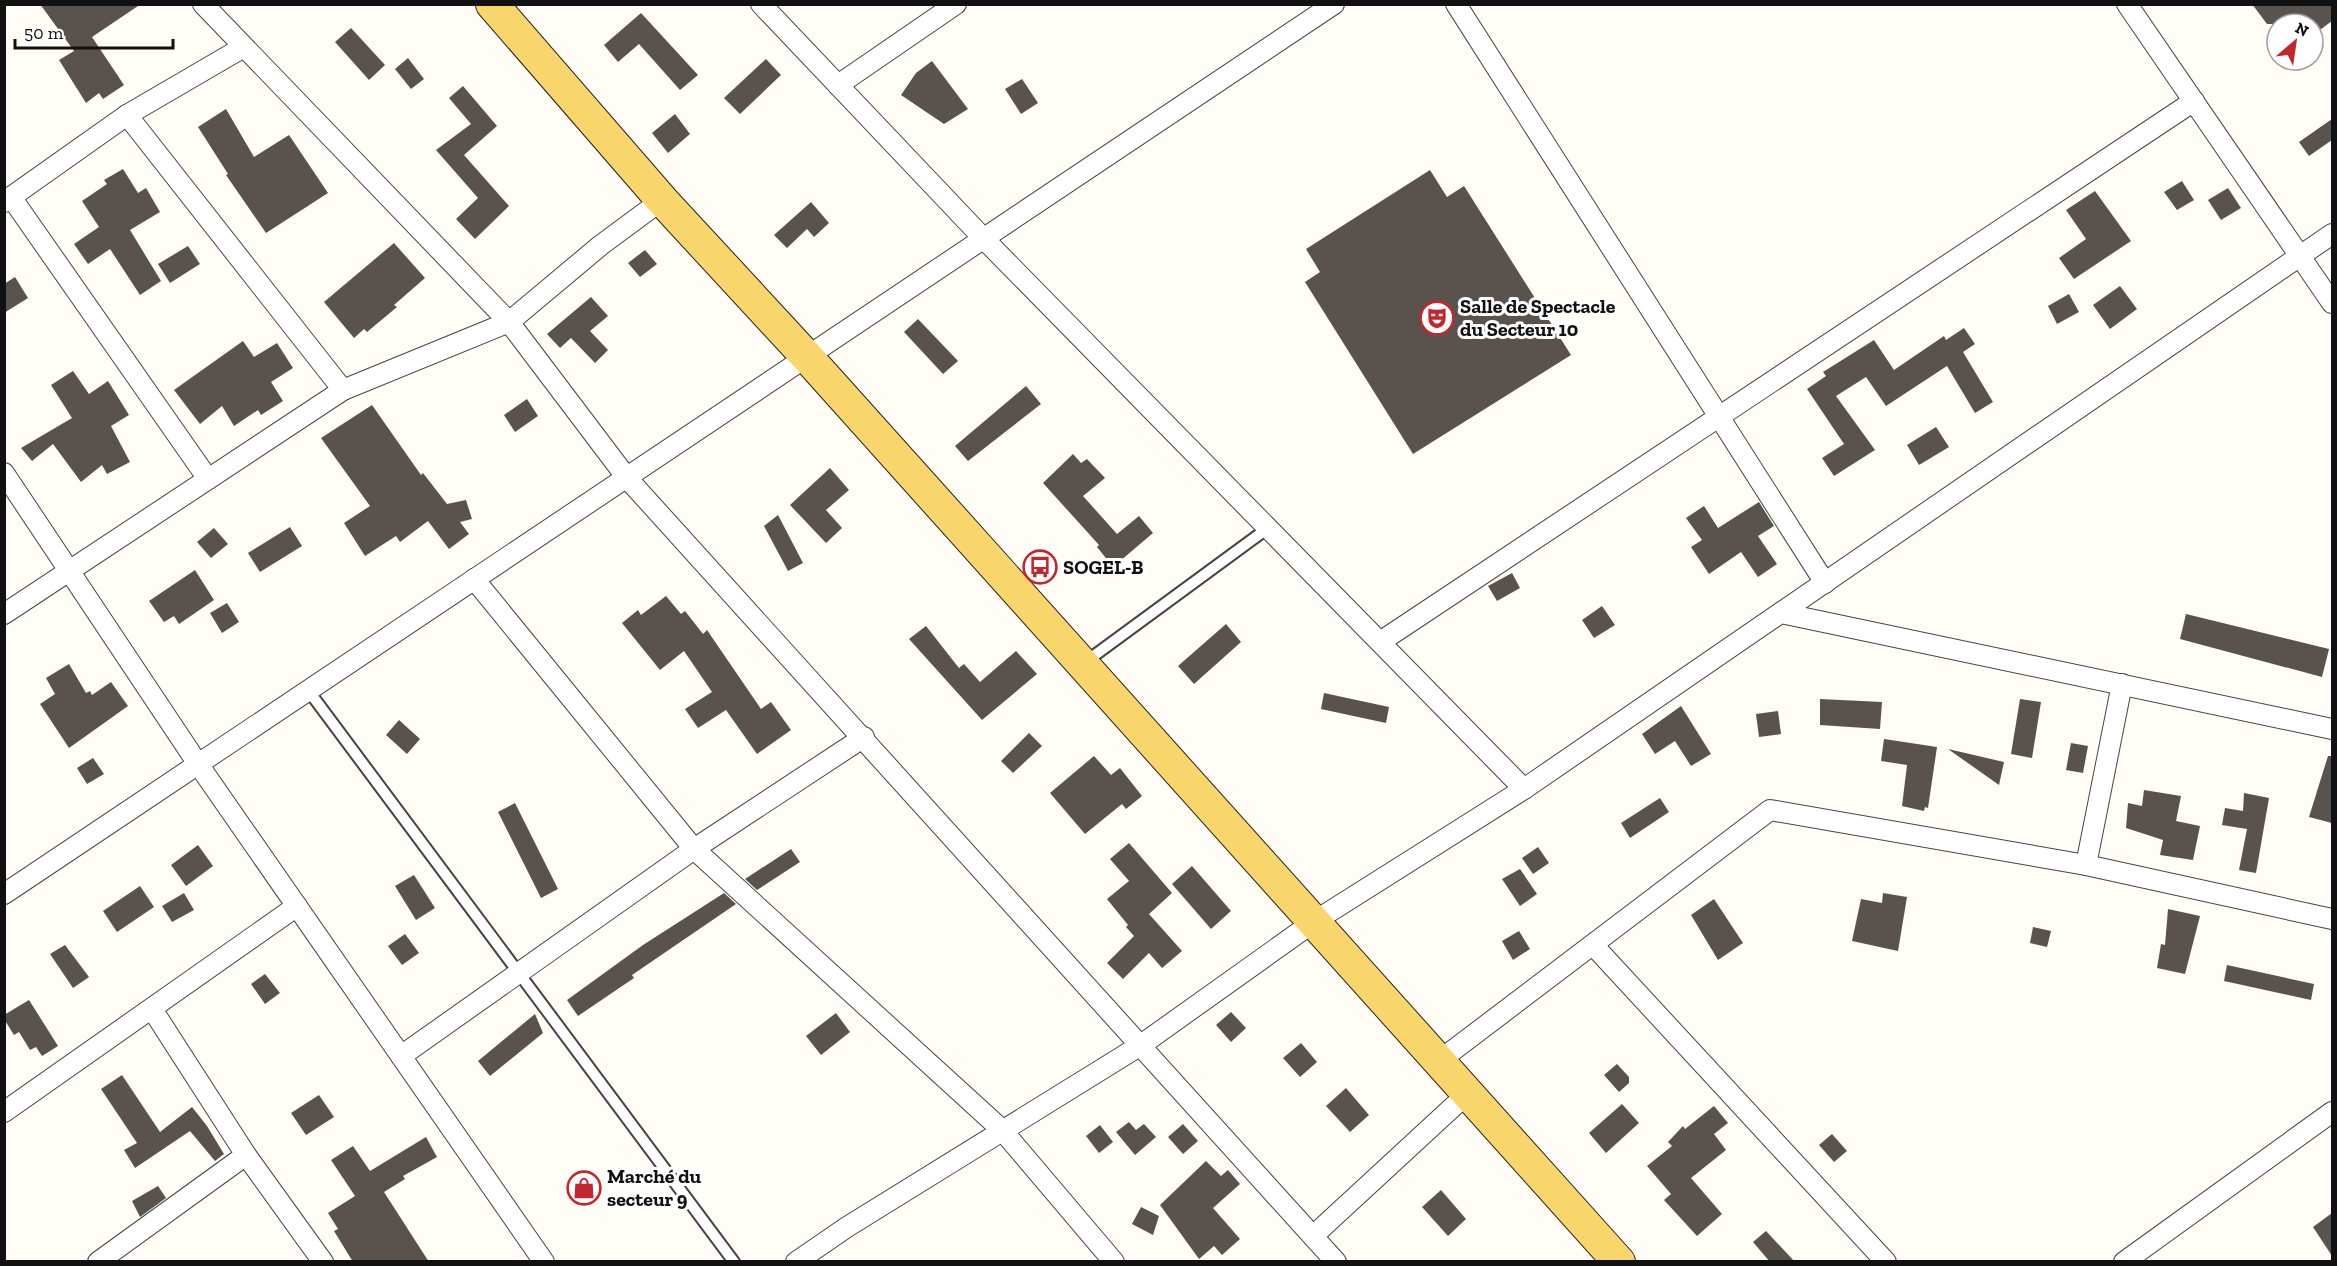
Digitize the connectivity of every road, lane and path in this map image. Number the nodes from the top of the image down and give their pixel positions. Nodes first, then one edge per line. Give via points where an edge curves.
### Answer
1 (203, 4) edge
2 (492, 4) edge
3 (761, 4) edge
4 (956, 4) edge
5 (1334, 4) edge
6 (1456, 4) edge
7 (2127, 4) edge
8 (242, 48) junction
9 (838, 84) junction
10 (2194, 101) junction
11 (127, 115) junction
12 (8, 200) edge
13 (662, 200) junction
14 (2332, 234) edge
15 (984, 239) junction
16 (2300, 256) junction
17 (2332, 303) edge
18 (508, 322) junction
19 (808, 358) junction
20 (343, 390) junction
21 (1719, 417) junction
22 (4, 473) edge
23 (627, 478) junction
24 (208, 479) junction
25 (1268, 528) junction
26 (69, 571) junction
27 (474, 579) junction
28 (1825, 582) junction
29 (1781, 613) junction
30 (4, 614) edge
31 (1380, 642) junction
32 (1083, 664) junction
33 (2122, 684) junction
34 (308, 690) junction
35 (2332, 729) edge
36 (864, 737) junction
37 (198, 764) junction
38 (1524, 789) junction
39 (694, 849) junction
40 (2086, 865) junction
41 (4, 894) edge
42 (297, 906) junction
43 (2332, 919) edge
44 (1315, 921) junction
45 (1594, 946) junction
46 (519, 973) junction
47 (152, 1009) junction
48 (1141, 1045) junction
49 (401, 1056) junction
50 (1439, 1061) junction
51 (1468, 1093) junction
52 (4, 1112) edge
53 (2332, 1112) edge
54 (1002, 1130) junction
55 (246, 1155) junction
56 (1313, 1236) junction
57 (98, 1262) edge
58 (323, 1262) edge
59 (544, 1262) edge
60 (734, 1262) edge
61 (796, 1262) edge
62 (1114, 1262) edge
63 (1336, 1262) edge
64 (1619, 1262) edge
65 (1886, 1262) edge
66 (2124, 1262) edge

1 - 8 street
2 - 13 main road
3 - 9 street
4 - 9 street
5 - 15 street
6 - 21 street
7 - 10 street
8 - 11 street
8 - 18 street
9 - 15 street
10 - 16 street
10 - 21 street
11 - 12 street
11 - 20 street
12 - 24 street
13 - 18 street
13 - 19 main road
14 - 16 street
15 - 19 street
15 - 25 street
16 - 17 street
16 - 28 street
18 - 20 street
18 - 23 street
19 - 23 street
19 - 32 main road
20 - 24 street
21 - 28 street
21 - 31 street
22 - 26 street
23 - 27 street
23 - 36 street
24 - 26 street
25 - 31 street
25 - 32 lane
26 - 30 street
26 - 37 street
27 - 34 street
27 - 39 street
28 - 29 street
29 - 33 street
29 - 38 street
31 - 38 street
32 - 44 main road
33 - 35 street
33 - 40 street
34 - 37 street
34 - 46 lane
36 - 39 street
36 - 48 street
37 - 41 street
37 - 42 street
38 - 44 street
39 - 46 street
39 - 54 street
40 - 43 street
40 - 45 street via 1770,810
42 - 47 street
42 - 49 street
44 - 48 street
44 - 50 main road
45 - 50 street
45 - 65 street
46 - 49 street
46 - 60 lane
47 - 52 street
47 - 55 street
48 - 54 street
48 - 56 street
49 - 59 street
50 - 51 main road
51 - 56 street
51 - 64 main road
53 - 66 street
54 - 61 street
54 - 62 street
55 - 57 street
55 - 58 street
56 - 63 street

